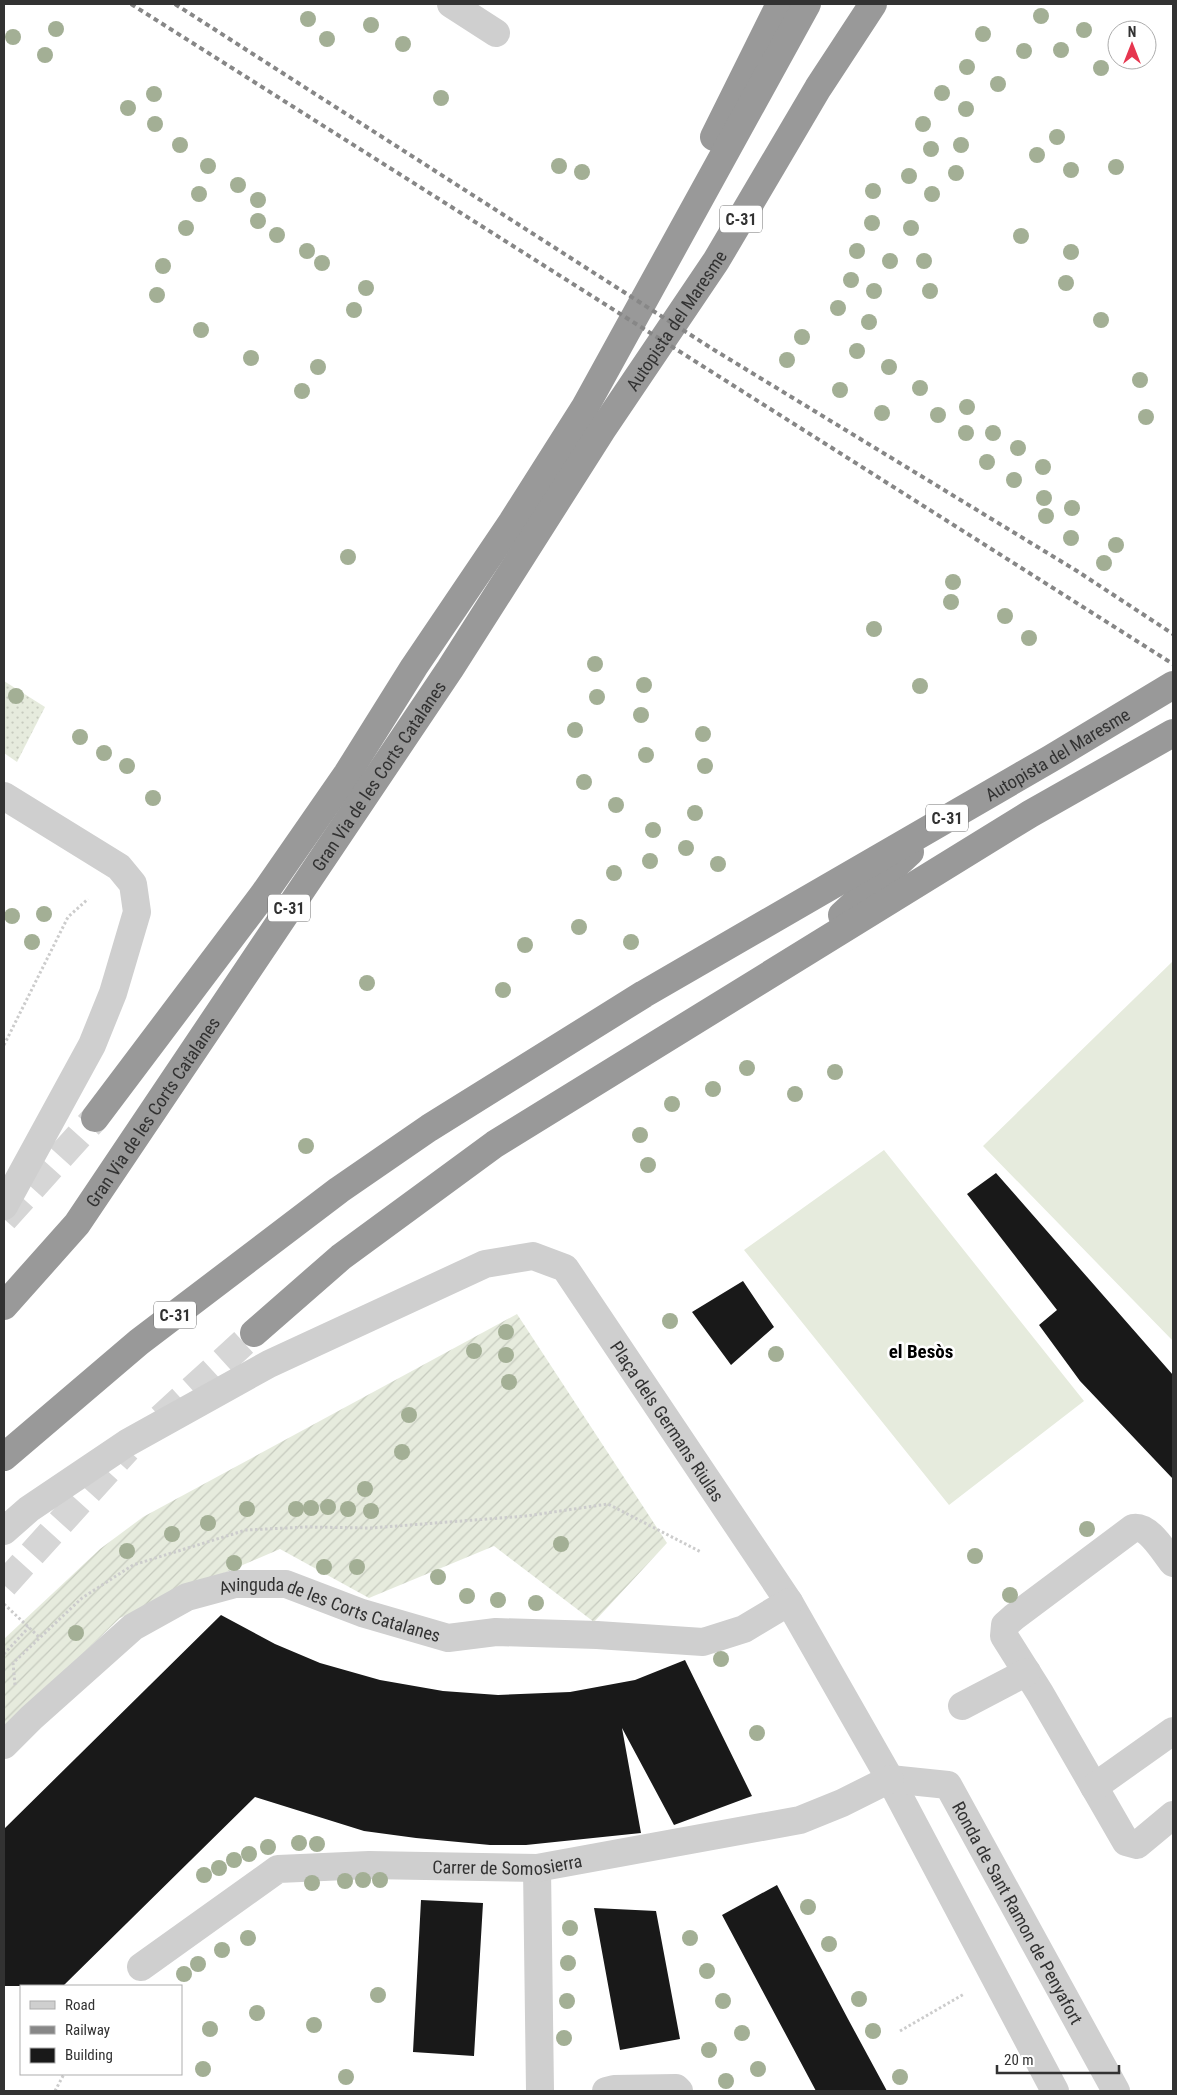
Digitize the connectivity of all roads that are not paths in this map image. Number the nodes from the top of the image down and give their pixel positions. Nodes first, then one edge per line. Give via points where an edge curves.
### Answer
1 (451, 4) edge
2 (780, 4) edge
3 (807, 4) edge
4 (873, 4) edge
5 (496, 33) dead end
6 (602, 430) joint
7 (512, 522) junction
8 (468, 588) junction
9 (450, 668) junction
10 (1173, 684) edge
11 (1173, 733) edge
12 (4, 796) edge
13 (948, 818) junction
14 (797, 956) junction
15 (95, 1118) tunnel mouth
16 (4, 1206) edge
17 (4, 1306) edge
18 (254, 1333) tunnel mouth
19 (10, 1451) edge
20 (4, 1531) edge
21 (1173, 1563) edge
22 (789, 1602) junction
23 (1027, 1672) junction
24 (962, 1706) dead end
25 (1173, 1731) edge
26 (4, 1745) edge
27 (890, 1779) junction
28 (1094, 1787) junction
29 (1173, 1815) edge
30 (537, 1868) junction
31 (142, 1968) dead end
32 (540, 2091) edge
33 (606, 2091) edge
34 (679, 2091) edge
35 (1055, 2091) edge
36 (1116, 2091) edge

1 - 5 street
2 - 7 highway via 659,244 531,470
3 - 7 highway via 585,407
4 - 6 highway, Autopista del Maresme / C-31 via 818,88 716,261
6 - 9 highway, Gran Via de les Corts Catalanes / C-31
7 - 8 highway
8 - 9 highway
8 - 15 highway via 414,666 347,774
9 - 17 highway, Gran Via de les Corts Catalanes / C-31 via 77,1224
10 - 13 highway, Autopista del Maresme / C-31
11 - 14 highway via 1030,814
12 - 16 street via 120,867 133,884 137,912 113,993 92,1044
13 - 14 highway
13 - 19 highway, Autopista del Maresme / C-31 via 644,994 429,1128 339,1190 139,1342
14 - 18 highway via 495,1144 341,1257
20 - 22 street, Plaça dels Germans Riulas via 28,1509 127,1443 269,1364 485,1264 533,1256 565,1268
21 - 23 street via 1146,1530 1133,1528 1005,1625 1004,1636
22 - 26 street, Avinguda de les Corts Catalanes via 744,1630 703,1642 496,1632 448,1638 362,1612 286,1584 235,1584 187,1597 133,1627
22 - 27 street
23 - 24 street
23 - 28 street
25 - 28 street
27 - 30 street, Carrer de Somosierra via 800,1820
27 - 35 street
27 - 36 street, Ronda de Sant Ramon de Penyafort via 948,1785
28 - 29 street via 1126,1842 1138,1845
30 - 31 street, Carrer de Somosierra via 369,1865 278,1869
30 - 32 street
33 - 34 street via 676,2088

